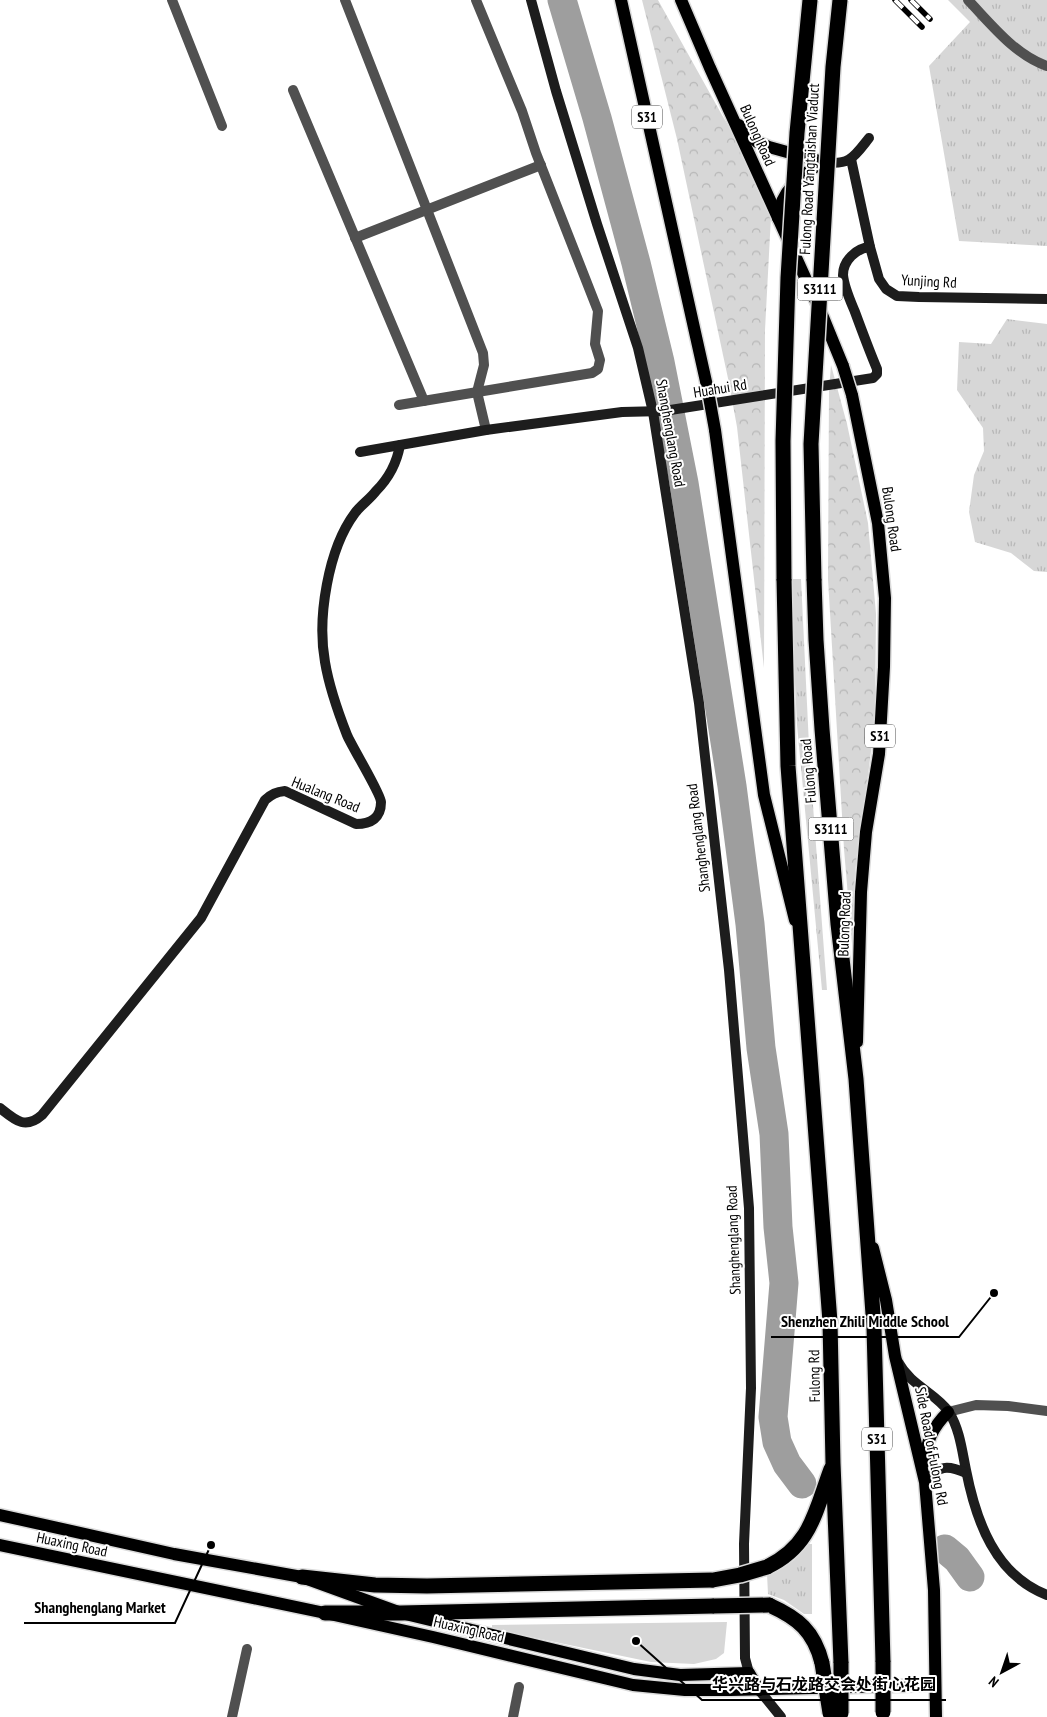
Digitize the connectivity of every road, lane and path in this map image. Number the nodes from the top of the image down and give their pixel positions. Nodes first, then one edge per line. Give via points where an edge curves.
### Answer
1 (172, 0) edge
2 (345, 0) edge
3 (476, 0) edge
4 (531, 0) edge
5 (621, 0) edge
6 (681, 0) edge
7 (810, 0) edge
8 (840, 0) edge
9 (968, 0) edge
10 (1047, 66) edge
11 (293, 90) dead end
12 (733, 120) junction
13 (222, 126) dead end
14 (869, 138) dead end
15 (851, 159) junction
16 (823, 162) junction
17 (541, 165) junction
18 (427, 210) junction
19 (778, 218) junction
20 (355, 238) junction
21 (870, 247) junction
22 (1047, 299) edge
23 (477, 392) junction
24 (424, 401) junction
25 (399, 405) dead end
26 (653, 412) junction
27 (486, 430) junction
28 (400, 445) junction
29 (360, 452) dead end
30 (784, 579) joint
31 (814, 579) joint
32 (801, 945) junction
33 (856, 1079) junction
34 (0, 1108) edge
35 (866, 1215) junction
36 (896, 1356) junction
37 (1047, 1411) edge
38 (948, 1412) junction
39 (833, 1463) junction
40 (966, 1473) junction
41 (926, 1482) junction
42 (0, 1515) edge
43 (0, 1545) edge
44 (302, 1577) junction
45 (1047, 1595) edge
46 (325, 1613) junction
47 (401, 1613) junction
48 (248, 1649) dead end
49 (749, 1673) junction
50 (936, 1685) junction
51 (519, 1687) dead end
52 (759, 1690) junction
53 (835, 1715) edge
54 (883, 1715) edge
55 (232, 1717) edge
56 (513, 1717) edge
57 (781, 1717) edge
58 (936, 1717) edge

1 - 13 street
2 - 18 street
3 - 17 street
4 - 26 street, Shanghenglang Road via 591,205 638,348
5 - 32 main road, S31, bridge via 707,386 764,795
6 - 12 main road, Bulong Road / S31
7 - 30 highway, Fulong Road Yangtaishan Viaduct / S3111, bridge via 788,278 783,441
8 - 31 highway, Fulong Road Yangtaishan Viaduct / S3111, bridge via 833,66 811,444
9 - 10 street via 995,30 1018,49
11 - 20 street
12 - 16 main road via 757,142
12 - 19 main road, Bulong Road / S31
14 - 15 street
15 - 16 street via 837,164
15 - 21 street, Yunjing Rd
16 - 19 main road via 806,173 786,194
17 - 18 street
17 - 23 street via 598,311 595,344 600,360 598,369 592,373
18 - 20 street
18 - 23 street via 484,359
19 - 33 main road, Bulong Road / S31, bridge via 823,317 852,396 878,522 885,598 879,754 866,832 861,892
20 - 24 street
21 - 22 street, Yunjing Rd via 879,279 897,296
21 - 26 street, Huahui Rd via 853,254 843,274 848,296 877,369 870,380
23 - 24 street
23 - 27 street
24 - 25 street
26 - 27 street, Huahui Rd via 622,412
26 - 49 street, Shanghenglang Road via 699,703 729,970 749,1208 751,1388 744,1544 745,1658
27 - 28 street, Huahui Rd
28 - 29 street, Huahui Rd
28 - 34 street, Hualang Road via 386,480 356,512 341,536 332,560 323,628 324,662 337,708 347,735 381,800 379,814 366,824 356,824 285,791 270,795 201,918 42,1115 31,1123 25,1123
30 - 32 highway, Fulong Road / S3111 via 788,766
31 - 33 highway, Fulong Road / S3111 via 816,650 837,915
32 - 39 highway, Fulong Rd / S31 via 830,1322
33 - 35 highway, S31
35 - 36 main road, Side Road of Fulong Rd
35 - 54 highway, S31, bridge via 874,1328
36 - 38 street via 909,1377
36 - 41 main road, Side Road of Fulong Rd
37 - 38 street via 976,1404
38 - 40 street via 959,1436
38 - 41 main road via 932,1431 927,1444
39 - 44 highway, bridge via 813,1520 798,1546 783,1560 740,1575 713,1580 427,1586 375,1585
39 - 53 highway, Fulong Rd / S31, bridge via 841,1663
40 - 41 street via 945,1468 931,1475
40 - 45 street via 988,1542 1018,1579
41 - 50 main road, Side Road of Fulong Rd via 934,1590
42 - 44 main road, Huaxing Road via 174,1554
43 - 46 main road, Huaxing Road
44 - 47 main road, Huaxing Road
46 - 47 highway
46 - 52 main road, Huaxing Road via 633,1685 685,1690
47 - 49 main road, Huaxing Road via 634,1668 680,1674
47 - 53 highway, bridge via 769,1605 801,1624 814,1641
48 - 55 street
49 - 52 main road, Shanghenglang Road
50 - 52 main road, Huaxing Road
50 - 58 main road, Side Road of Fulong Rd
51 - 56 street
52 - 57 street

